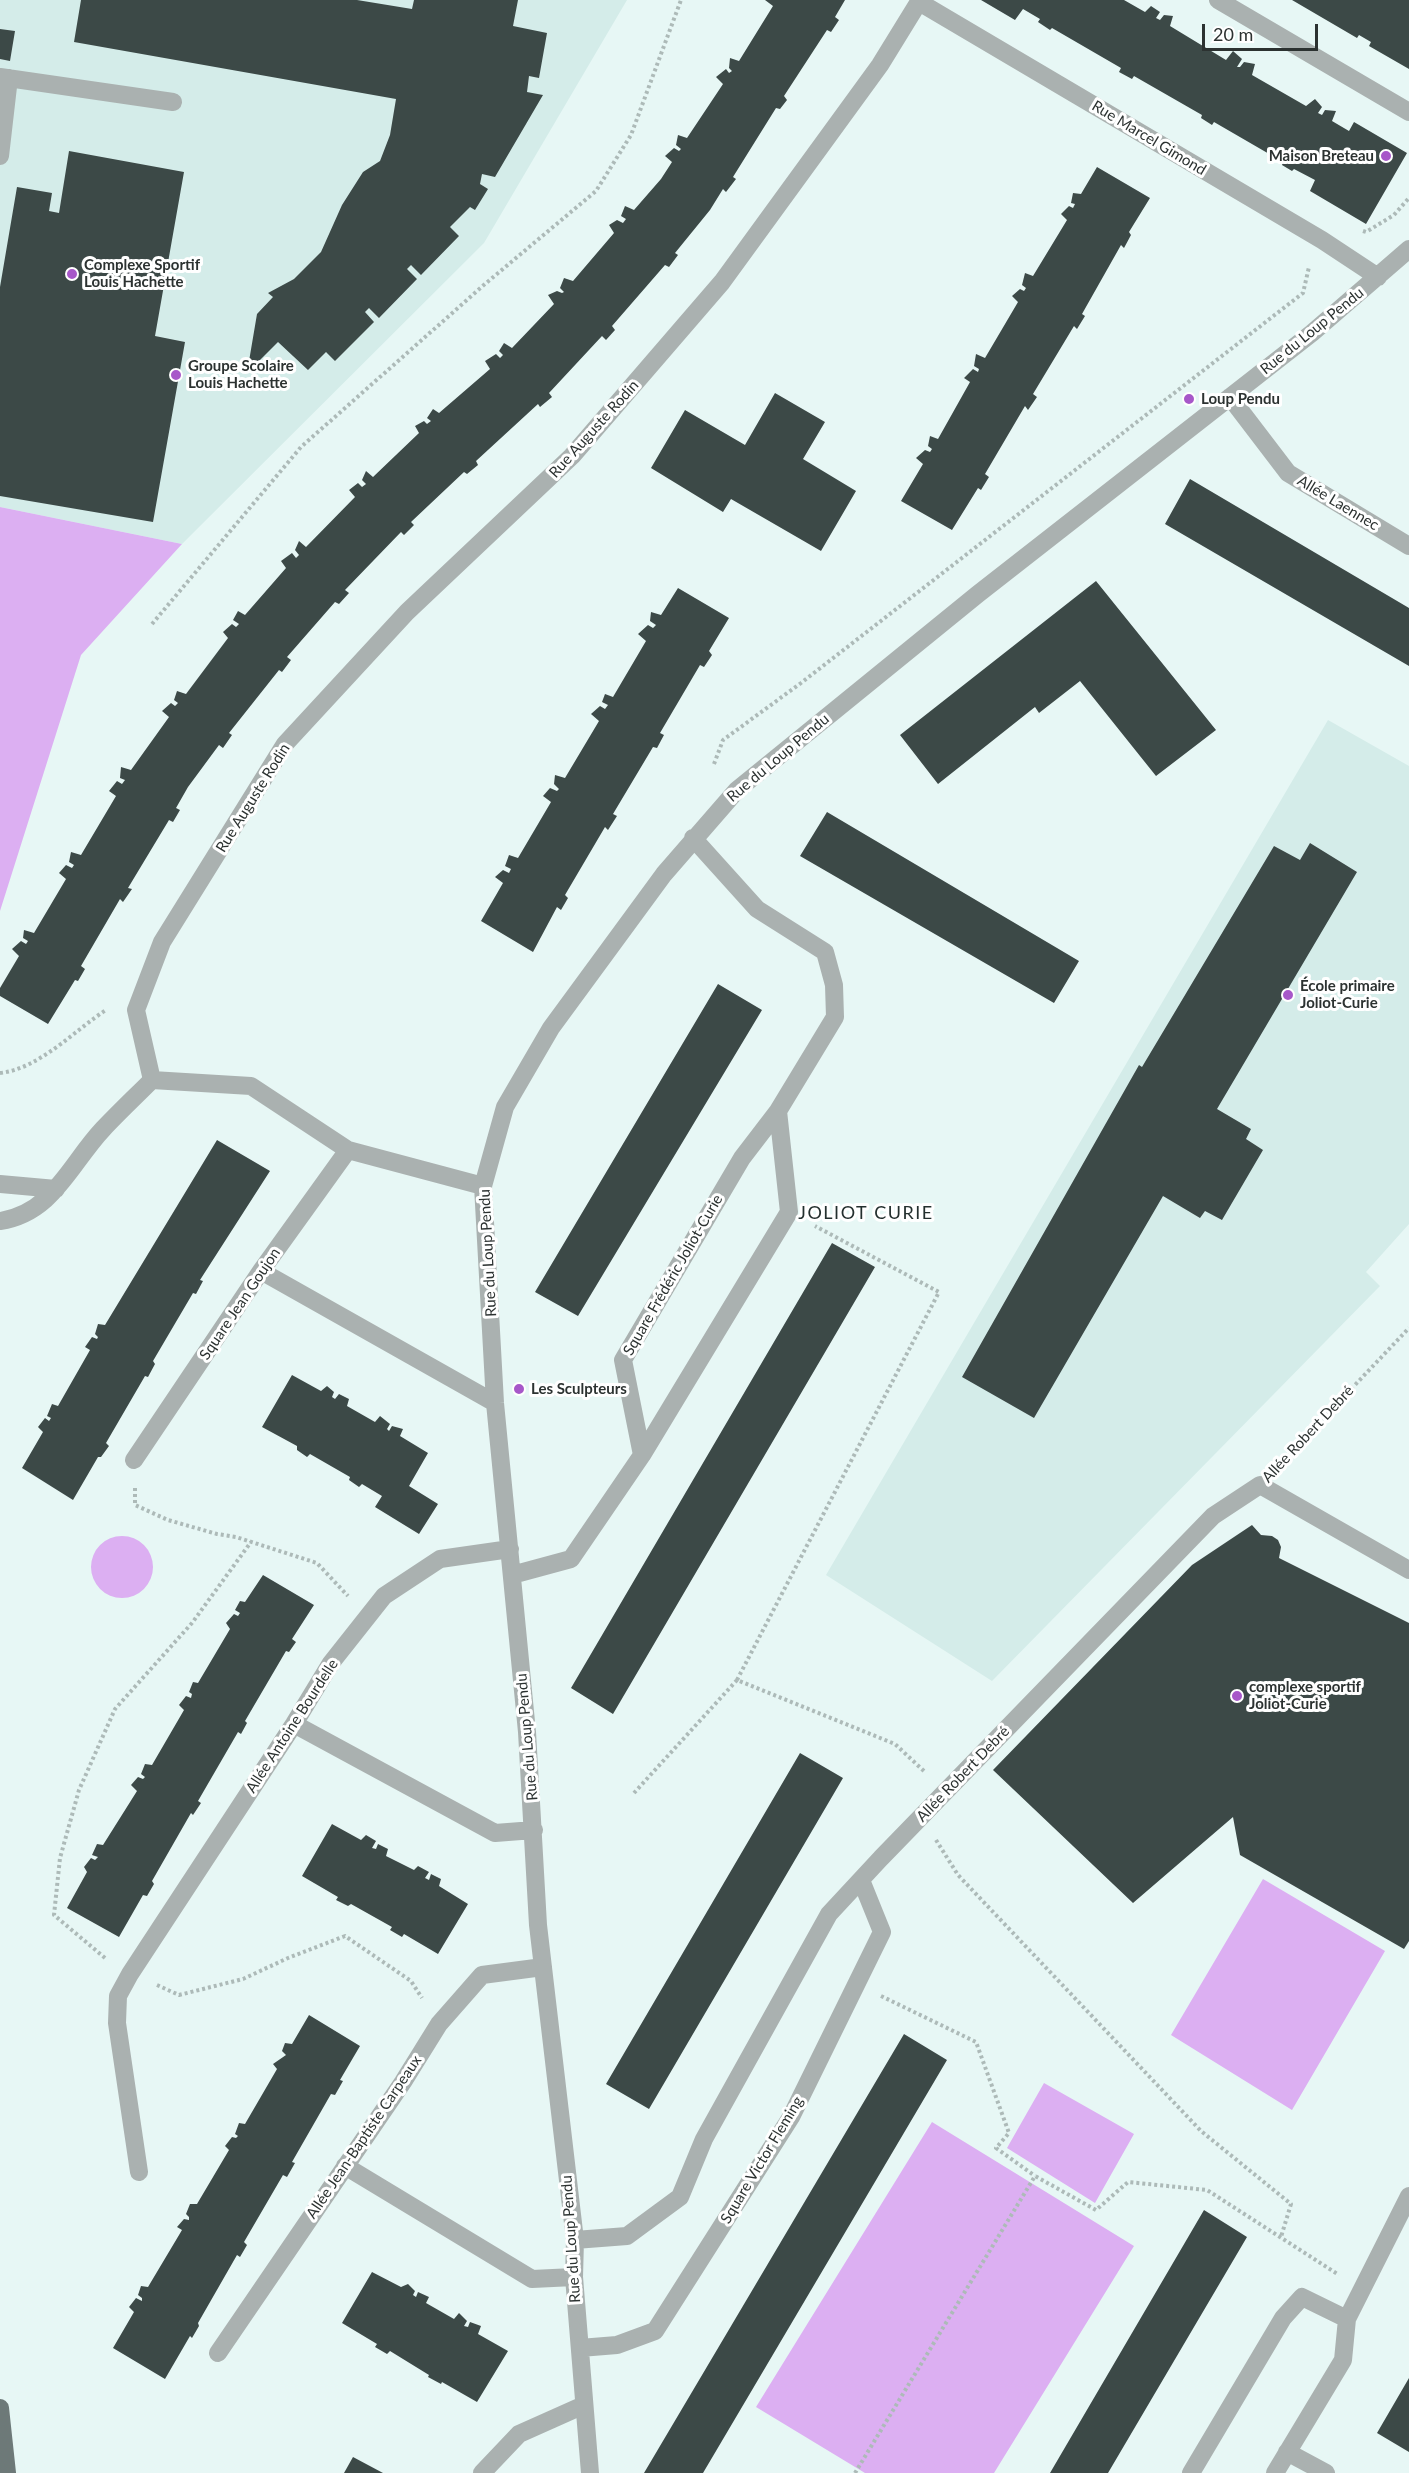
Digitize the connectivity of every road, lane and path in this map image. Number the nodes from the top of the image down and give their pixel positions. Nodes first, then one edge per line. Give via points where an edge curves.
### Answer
1 (681, 0) edge
2 (1218, 0) edge
3 (920, 1) edge
4 (5, 78) edge
5 (172, 102) dead end
6 (1409, 112) edge
7 (0, 156) edge
8 (1409, 198) edge
9 (1322, 240) junction
10 (1409, 249) edge
11 (1378, 277) junction
12 (1230, 397) junction
13 (1409, 546) edge
14 (152, 624) dead end
15 (714, 764) dead end
16 (693, 838) junction
17 (136, 1010) junction
18 (0, 1073) edge
19 (152, 1080) junction
20 (778, 1111) junction
21 (348, 1150) junction
22 (0, 1184) edge
23 (483, 1185) junction
24 (56, 1189) junction
25 (789, 1212) junction
26 (0, 1221) edge
27 (261, 1270) junction
28 (1409, 1328) edge
29 (495, 1403) junction
30 (642, 1455) junction
31 (134, 1460) joint
32 (1260, 1485) junction
33 (251, 1542) junction
34 (510, 1549) junction
35 (1409, 1570) edge
36 (512, 1575) junction
37 (367, 1617) junction
38 (738, 1680) junction
39 (294, 1724) junction
40 (946, 1791) junction
41 (634, 1793) dead end
42 (921, 1817) junction
43 (534, 1830) junction
44 (861, 1880) junction
45 (543, 1967) junction
46 (130, 1974) junction
47 (856, 1984) junction
48 (439, 2024) junction
49 (345, 2166) junction
50 (139, 2172) dead end
51 (1035, 2176) junction
52 (1409, 2196) edge
53 (1281, 2238) junction
54 (574, 2240) junction
55 (573, 2277) junction
56 (1362, 2289) junction
57 (1347, 2319) junction
58 (580, 2348) junction
59 (218, 2353) dead end
60 (584, 2405) junction
61 (0, 2408) edge
62 (1287, 2452) junction
63 (7, 2473) edge
64 (482, 2473) edge
65 (590, 2473) edge
66 (855, 2473) edge
67 (1191, 2473) edge
68 (1275, 2473) edge
69 (1326, 2473) edge

1 - 14 path via 631,135 596,191 484,284 301,447
2 - 6 street
3 - 9 street, Rue Marcel Gimond
3 - 17 street, Rue Auguste Rodin via 880,65 723,282 572,456 407,612 285,744 162,942
4 - 5 street
4 - 7 street
8 - 9 path via 1394,215 1366,232 1333,225
9 - 11 street, Rue Marcel Gimond
9 - 15 path via 1310,263 1303,293 723,740
10 - 11 street, Rue du Loup Pendu
11 - 12 street, Rue du Loup Pendu
12 - 13 street, Allée Laennec via 1288,473
12 - 16 street, Rue du Loup Pendu via 978,594 737,790
16 - 20 street, Square Frédéric Joliot-Curie via 757,909 825,951 834,985 836,1017
16 - 23 street, Rue du Loup Pendu via 551,1028 506,1107
17 - 18 path via 109,1008 48,1053
17 - 19 street
19 - 21 street via 251,1086
19 - 24 street via 102,1130
20 - 25 street
20 - 30 street, Square Frédéric Joliot-Curie via 742,1158 623,1360
21 - 23 street
21 - 27 street, Square Jean Goujon
22 - 24 street
23 - 29 street, Rue du Loup Pendu
24 - 26 street via 37,1208
25 - 30 street
25 - 38 path via 939,1292
27 - 29 street
27 - 31 street, Square Jean Goujon
28 - 32 path, Allée Robert Debré
29 - 34 street, Rue du Loup Pendu
30 - 36 street via 571,1559
31 - 33 path via 135,1505 168,1520
32 - 35 street
32 - 40 street, Allée Robert Debré via 1213,1516
33 - 37 path via 317,1563
33 - 46 path via 192,1623 115,1709 79,1790 60,1858 54,1915 96,1952
34 - 36 street, Rue du Loup Pendu
34 - 37 street, Allée Antoine Bourdelle via 440,1560 384,1596
36 - 43 street, Rue du Loup Pendu
37 - 39 street, Allée Antoine Bourdelle via 331,1664
38 - 40 path via 895,1744
38 - 41 path
39 - 43 street via 495,1833
39 - 46 street, Allée Antoine Bourdelle
40 - 42 street, Allée Robert Debré
42 - 44 street, Allée Robert Debré
42 - 53 path via 958,1875 1193,2122 1291,2204
43 - 45 street, Rue du Loup Pendu
44 - 47 street, Square Victor Fleming via 882,1932
44 - 54 street, Allée Robert Debré via 829,1914 704,2139 680,2197 627,2236
45 - 48 street, Allée Jean-Baptiste Carpeaux via 482,1975
45 - 54 street, Rue du Loup Pendu
46 - 48 path via 179,1995 243,1979 345,1936 411,1980
46 - 50 street, Allée Antoine Bourdelle via 118,1996 117,2022
47 - 51 path via 976,2042 1010,2133 996,2148
47 - 58 street, Square Victor Fleming via 791,2117 655,2331 617,2345
48 - 49 street, Allée Jean-Baptiste Carpeaux
49 - 55 street via 532,2279
49 - 59 street, Allée Jean-Baptiste Carpeaux
51 - 53 path via 1096,2210 1128,2182 1207,2190
51 - 66 path
52 - 56 street
53 - 56 path
54 - 55 street, Rue du Loup Pendu
55 - 58 street, Rue du Loup Pendu
56 - 57 street
57 - 62 street via 1343,2360
57 - 67 street via 1302,2296 1283,2318
58 - 60 street, Rue du Loup Pendu
60 - 64 street via 519,2434
60 - 65 street, Rue du Loup Pendu
61 - 63 main road
62 - 68 street
62 - 69 street

